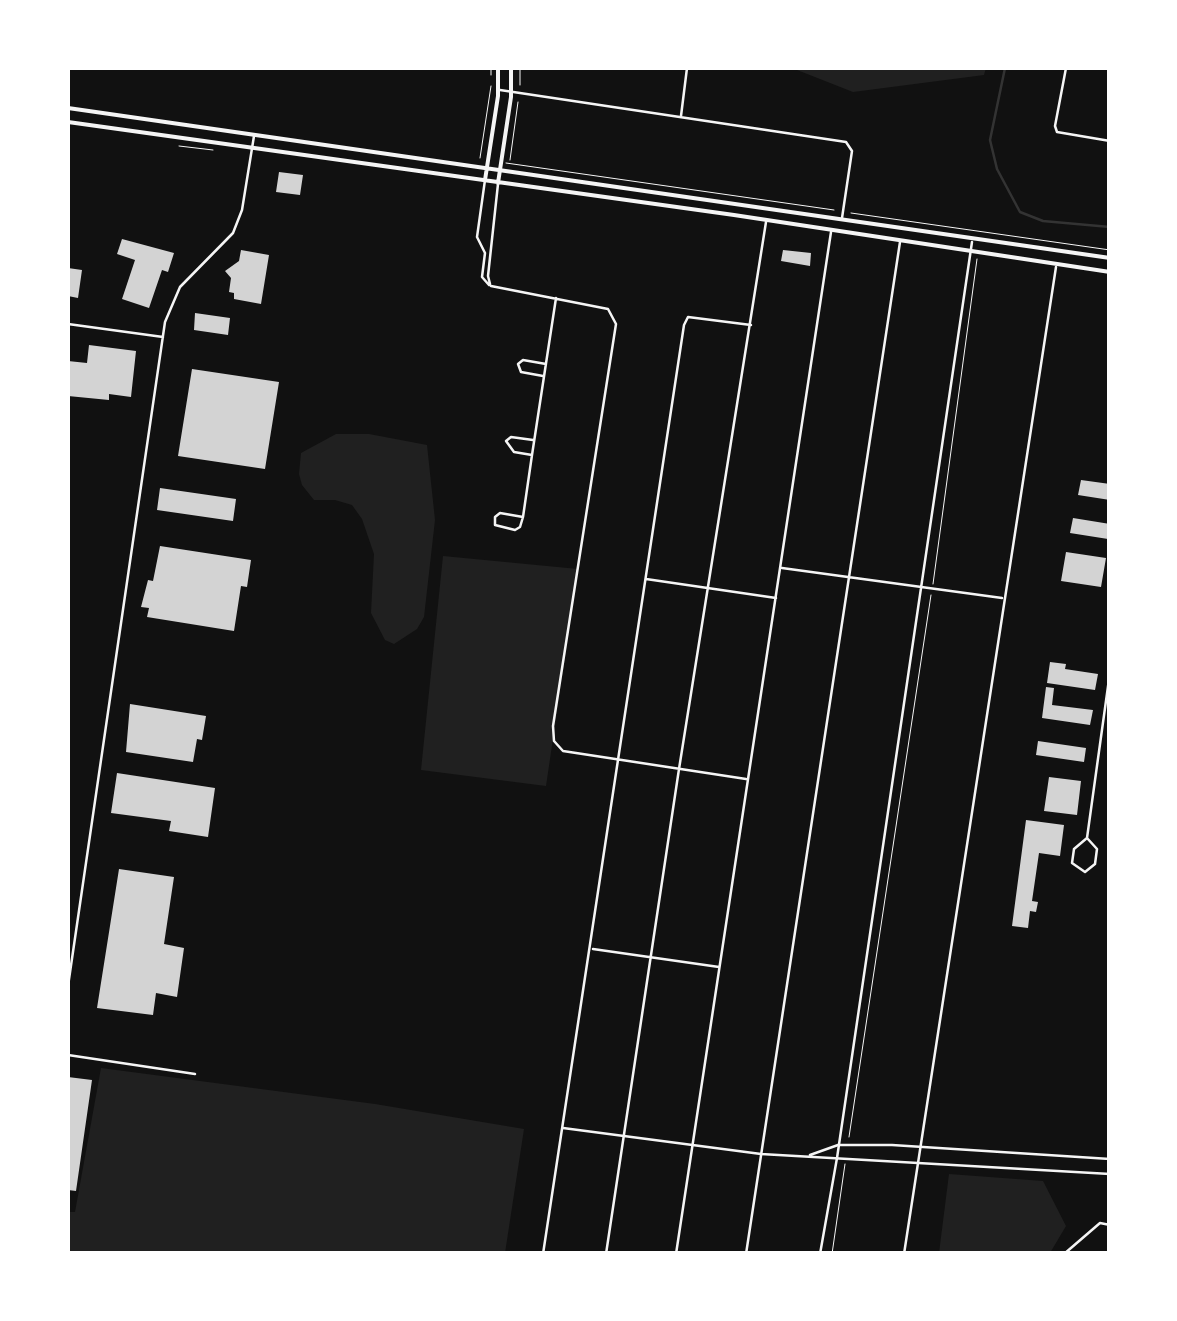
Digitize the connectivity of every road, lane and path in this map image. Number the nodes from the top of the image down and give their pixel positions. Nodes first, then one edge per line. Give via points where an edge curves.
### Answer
1 (490, 68) edge
2 (498, 68) edge
3 (512, 68) edge
4 (520, 68) edge
5 (687, 68) edge
6 (1066, 68) edge
7 (520, 87) dead end
8 (498, 90) junction
9 (512, 91) junction
10 (518, 100) dead end
11 (68, 108) edge
12 (681, 117) junction
13 (68, 122) edge
14 (254, 135) junction
15 (1110, 142) edge
16 (180, 146) dead end
17 (252, 148) junction
18 (213, 150) dead end
19 (480, 158) dead end
20 (487, 166) junction
21 (500, 168) junction
22 (485, 180) junction
23 (498, 183) junction
24 (836, 210) dead end
25 (850, 212) dead end
26 (842, 218) junction
27 (767, 220) junction
28 (831, 229) junction
29 (973, 238) junction
30 (901, 240) junction
31 (1110, 250) edge
32 (971, 252) junction
33 (1110, 258) edge
34 (976, 260) dead end
35 (1056, 264) junction
36 (1110, 272) edge
37 (491, 286) junction
38 (556, 297) junction
39 (68, 324) edge
40 (751, 325) junction
41 (164, 337) junction
42 (546, 364) junction
43 (544, 376) junction
44 (534, 440) junction
45 (532, 455) junction
46 (522, 516) junction
47 (781, 568) junction
48 (849, 576) junction
49 (644, 579) junction
50 (921, 587) junction
51 (932, 589) junction
52 (709, 590) junction
53 (776, 598) junction
54 (1006, 598) junction
55 (1110, 672) edge
56 (619, 760) junction
57 (679, 768) junction
58 (748, 779) junction
59 (1087, 838) junction
60 (592, 949) junction
61 (651, 957) junction
62 (719, 967) junction
63 (68, 986) edge
64 (68, 1055) edge
65 (195, 1074) dead end
66 (563, 1128) junction
67 (626, 1137) junction
68 (838, 1145) junction
69 (848, 1145) junction
70 (692, 1147) junction
71 (920, 1147) junction
72 (760, 1154) junction
73 (808, 1156) junction
74 (837, 1158) junction
75 (846, 1158) junction
76 (1110, 1159) edge
77 (918, 1162) junction
78 (1110, 1174) edge
79 (1110, 1224) edge
80 (543, 1254) edge
81 (606, 1254) edge
82 (676, 1254) edge
83 (746, 1254) edge
84 (820, 1254) edge
85 (832, 1254) edge
86 (904, 1254) edge
87 (1064, 1254) edge

1 - 19 path
2 - 8 main road
3 - 9 main road
4 - 7 path
5 - 12 street
6 - 15 street via 1057,132
8 - 9 street
8 - 20 main road
9 - 12 street
9 - 21 main road
10 - 24 path via 510,163
11 - 14 main road
12 - 26 street via 848,143
13 - 17 main road
14 - 17 street
14 - 20 main road
16 - 18 path
17 - 22 main road
17 - 41 street via 233,233 180,287
20 - 21 main road
20 - 22 main road
21 - 23 main road
21 - 26 main road
22 - 23 main road
22 - 37 street via 477,236 485,255 482,278
23 - 27 main road
23 - 37 street
25 - 31 path
26 - 29 main road
27 - 28 main road
27 - 40 street
28 - 30 main road
28 - 47 street
29 - 32 street
29 - 33 main road
30 - 32 main road
30 - 48 street
32 - 35 main road
32 - 50 street
34 - 51 path
35 - 36 main road
35 - 54 street
37 - 38 street
38 - 42 street
38 - 56 street via 608,309 616,324 554,741 564,751
39 - 41 street
40 - 49 street via 688,316 684,325
40 - 52 street
41 - 63 street
42 - 43 street
42 - 43 street via 518,365
43 - 44 street
44 - 45 street
44 - 45 street via 506,441 514,452
45 - 46 street
46 - 46 street via 519,529 495,525 500,514
47 - 48 street
47 - 53 street
48 - 50 street
48 - 72 street
49 - 52 street
49 - 56 street
50 - 51 street
50 - 68 street
51 - 54 street
51 - 69 path
52 - 53 street
52 - 57 street
53 - 58 street
54 - 71 street
55 - 59 street
56 - 57 street
56 - 60 street
57 - 58 street
57 - 61 street
58 - 62 street
59 - 59 street via 1074,849 1072,864 1085,872 1096,864 1097,849
60 - 61 street
60 - 66 street
61 - 62 street
61 - 67 street
62 - 70 street
64 - 65 street
66 - 67 street
66 - 80 street
67 - 70 street
67 - 81 street
68 - 69 street
68 - 73 street
68 - 74 street
69 - 71 street
70 - 72 street
70 - 82 street
71 - 76 street
71 - 77 street
72 - 73 street
72 - 83 street
73 - 74 street
74 - 75 street
74 - 84 street
75 - 77 street
75 - 85 path
77 - 78 street
77 - 86 street
79 - 87 street via 1100,1224

